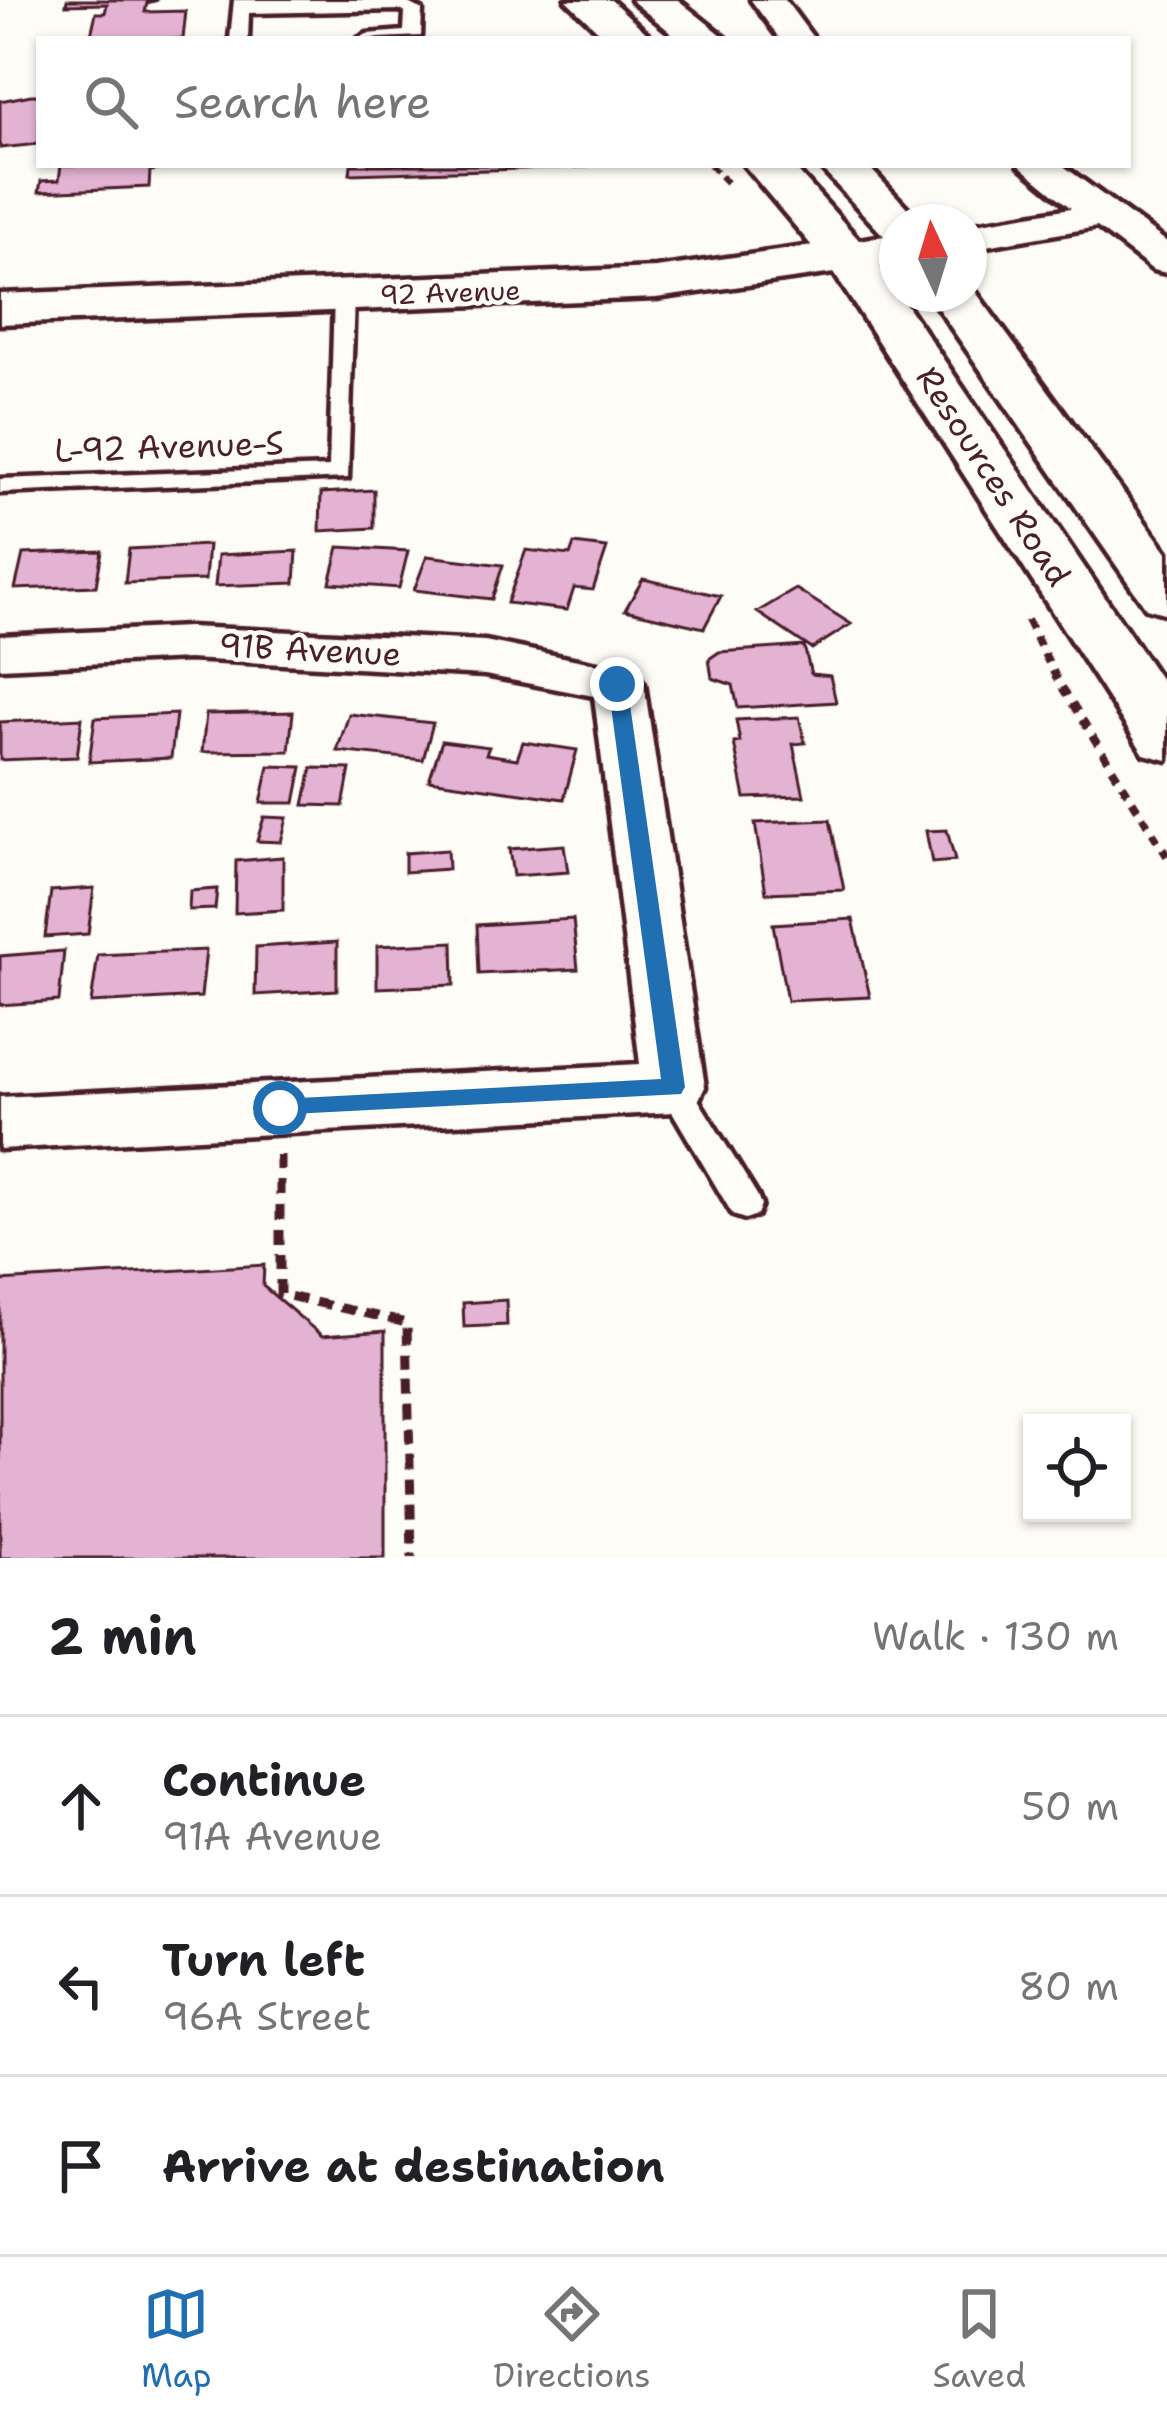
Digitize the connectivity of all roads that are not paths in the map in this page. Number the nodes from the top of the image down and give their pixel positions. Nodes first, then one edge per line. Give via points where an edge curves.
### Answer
1 (586, 0) edge
2 (652, 0) edge
3 (768, 0) edge
4 (241, 4) edge
5 (238, 36) edge
6 (412, 36) edge
7 (628, 36) edge
8 (702, 36) edge
9 (795, 36) edge
10 (771, 168) edge
11 (844, 168) edge
12 (1042, 168) edge
13 (879, 206) edge
14 (1106, 214) junction
15 (987, 234) edge
16 (873, 254) edge
17 (1167, 261) edge
18 (344, 296) junction
19 (0, 309) edge
20 (966, 312) edge
21 (0, 486) edge
22 (1167, 595) edge
23 (0, 652) edge
24 (1167, 738) edge
25 (674, 1087) junction
26 (0, 1124) edge
27 (745, 1205) dead end

1 - 7 main road
2 - 8 main road
3 - 9 street
4 - 5 lane
4 - 6 lane via 402,4 414,10
10 - 16 main road, Resources Road
11 - 13 main road
12 - 14 street
14 - 15 street
14 - 17 street
16 - 18 main road, 92 Avenue via 633,285
16 - 24 main road, Resources Road
18 - 19 main road, 92 Avenue
18 - 21 lane, L-92 Avenue-S via 340,472
20 - 22 main road, Resources Road
23 - 25 street, 91B Avenue via 188,643 440,655 617,684
25 - 26 street
25 - 27 lane

